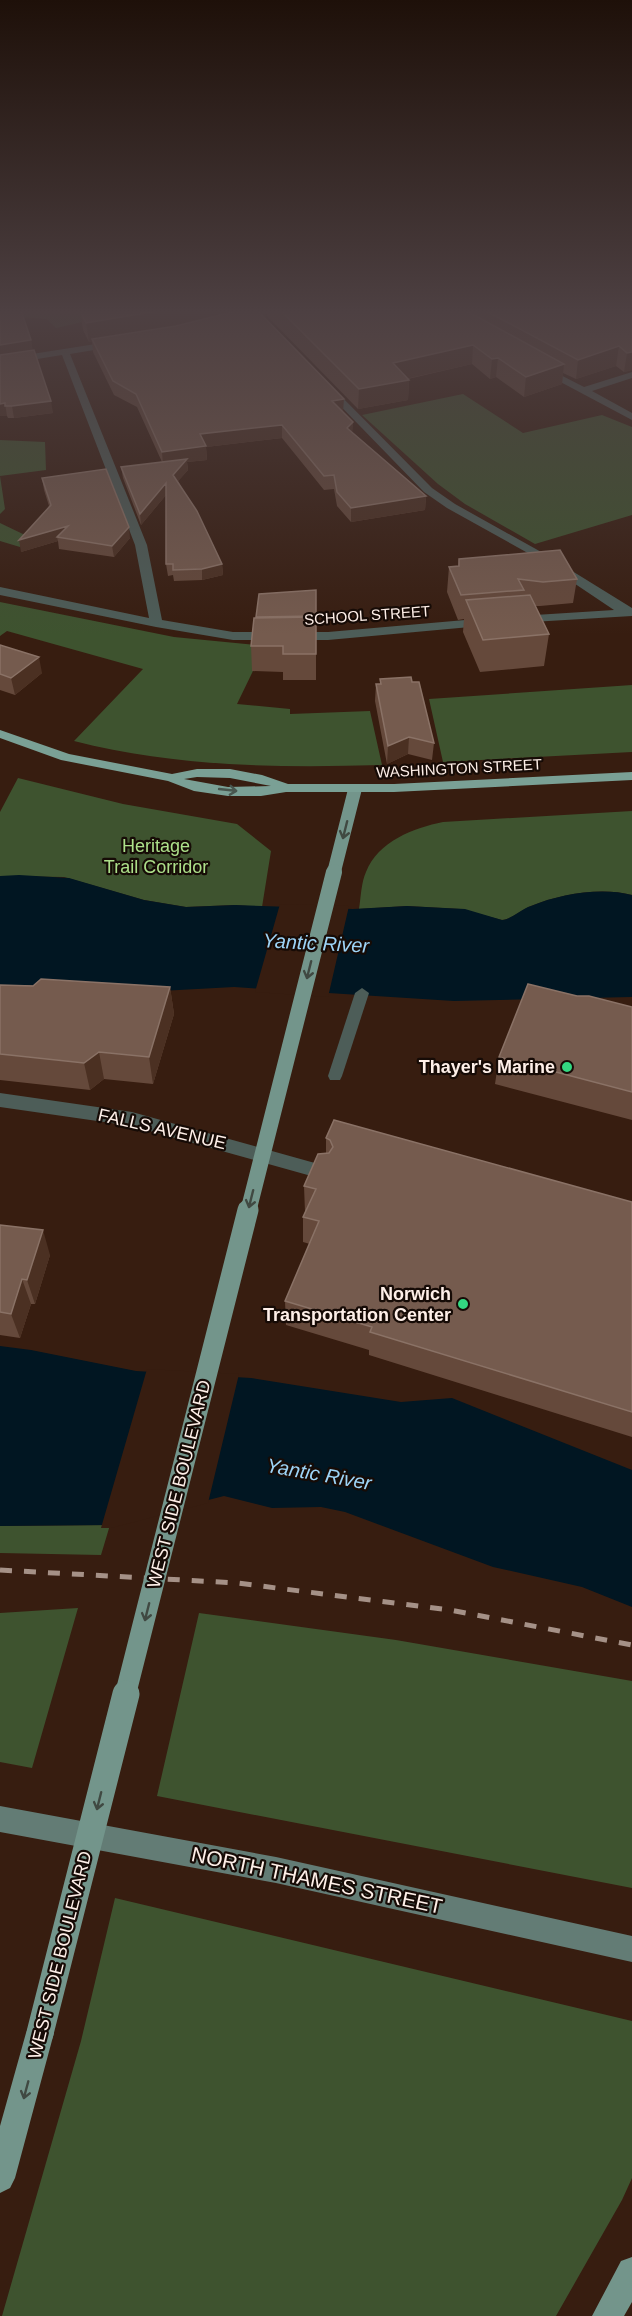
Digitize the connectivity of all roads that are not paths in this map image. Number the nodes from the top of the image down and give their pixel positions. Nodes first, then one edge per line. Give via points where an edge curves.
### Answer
1 (91, 418) edge
2 (357, 418) edge
3 (0, 591) edge
4 (629, 612) edge
5 (156, 623) junction
6 (0, 734) edge
7 (632, 776) edge
8 (355, 789) junction
9 (362, 993) dead end
10 (335, 1076) dead end
11 (0, 1100) edge
12 (322, 1172) edge
13 (0, 1820) edge
14 (632, 1949) edge
15 (0, 2178) edge
16 (632, 2272) edge
17 (607, 2316) edge

1 - 5 street via 141,545
2 - 4 street via 428,490
3 - 5 street, SCHOOL STREET
4 - 5 street, SCHOOL STREET via 286,638 213,634
6 - 8 highway, WASHINGTON STREET via 66,757 172,778 190,786 256,793 286,788
7 - 8 highway, WASHINGTON STREET
8 -> 15 main road, WEST SIDE BOULEVARD, bridge
9 - 10 lane
11 - 12 street, FALLS AVENUE via 132,1119
13 - 14 main road, NORTH THAMES STREET via 276,1870
16 - 17 main road

